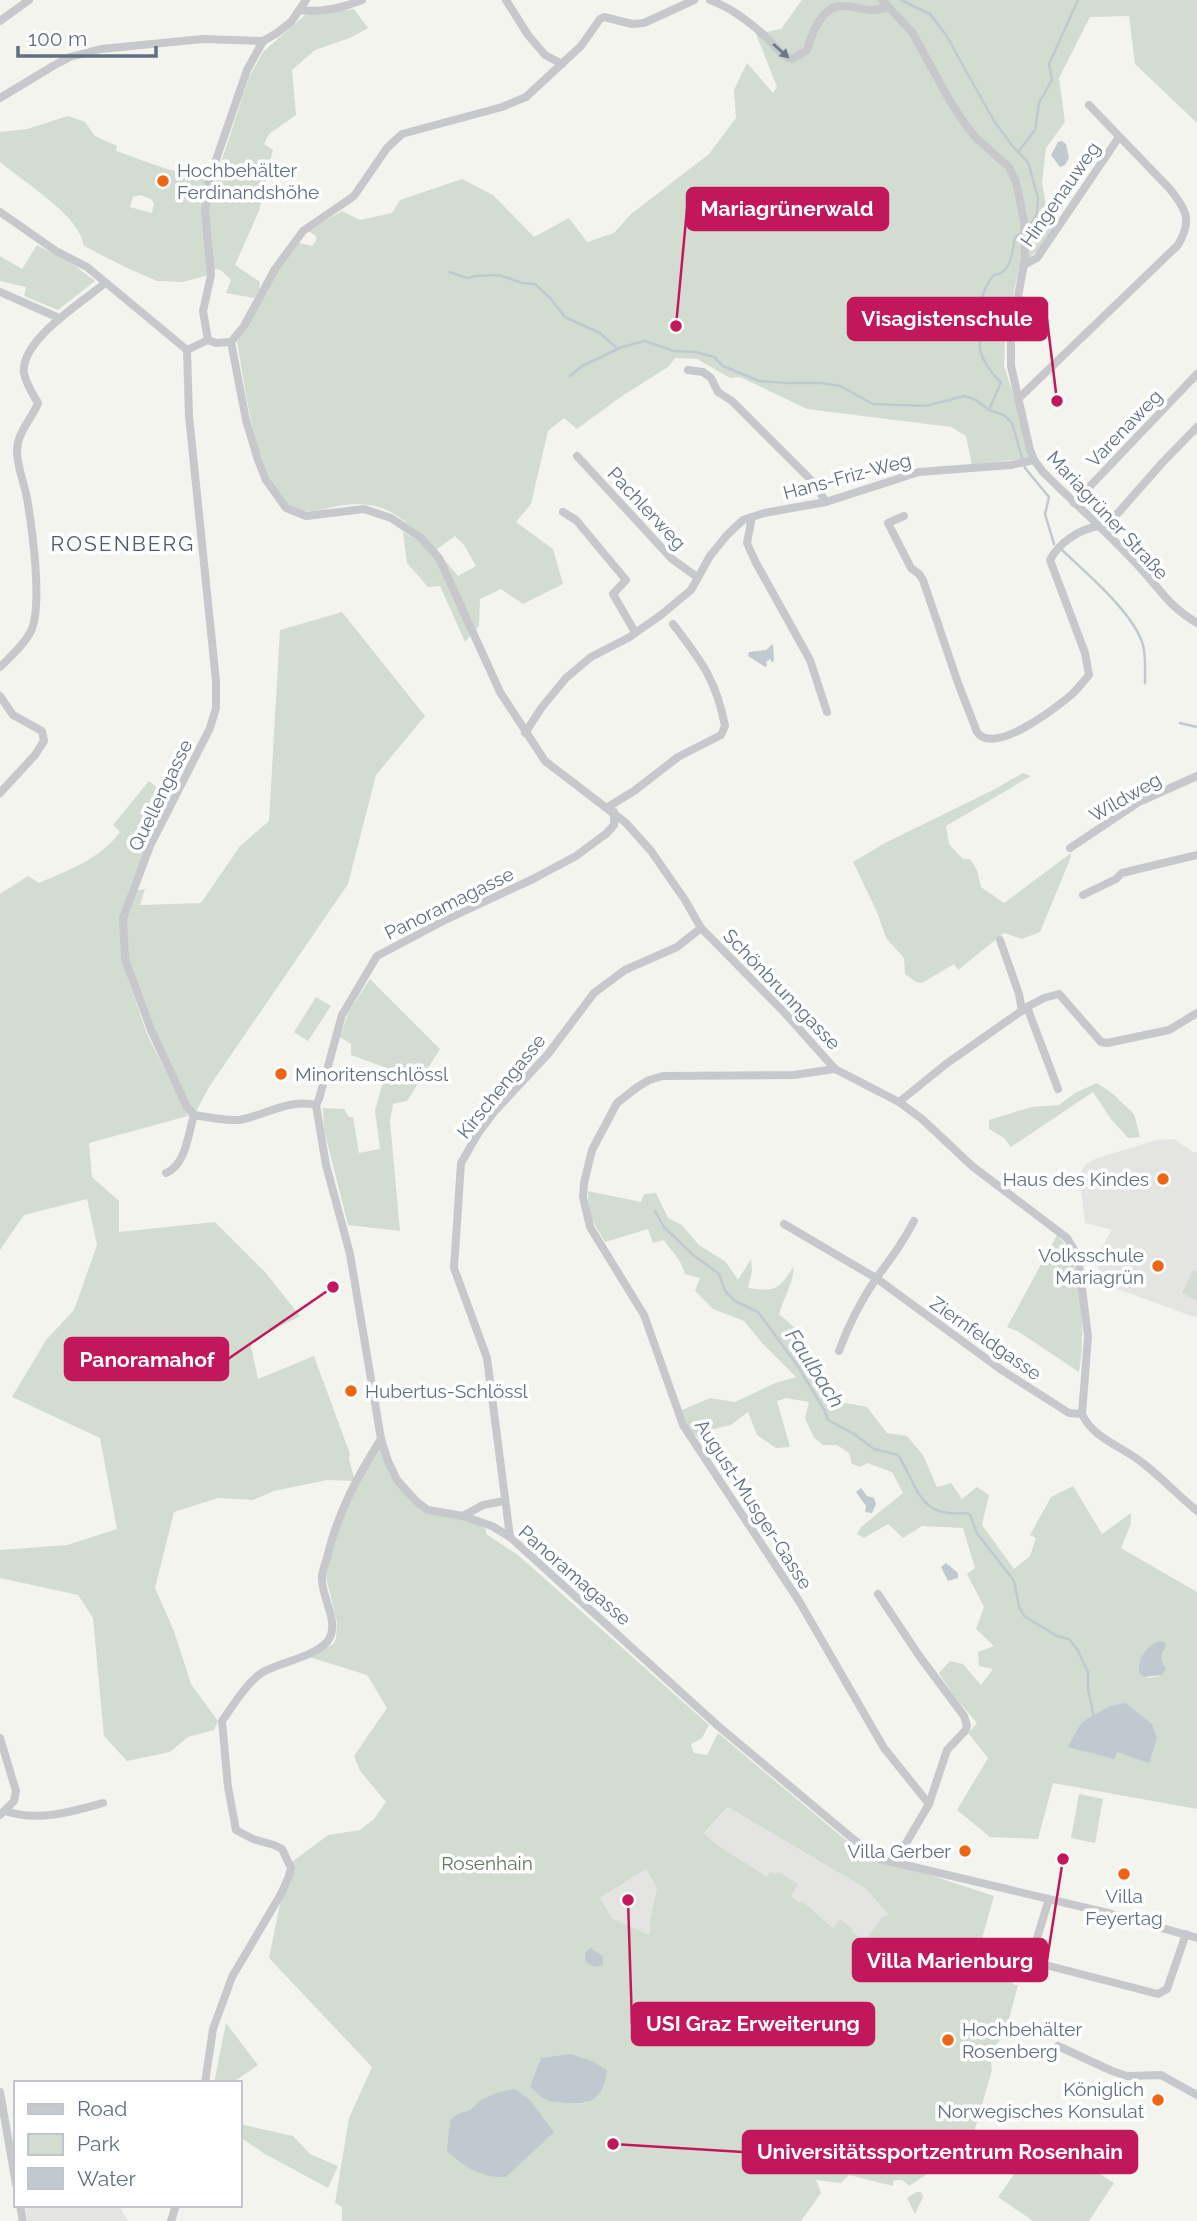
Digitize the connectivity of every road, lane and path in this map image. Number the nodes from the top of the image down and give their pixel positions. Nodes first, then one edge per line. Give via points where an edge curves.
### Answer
1 (29, 0) edge
2 (306, 0) edge
3 (362, 0) edge
4 (506, 0) edge
5 (694, 0) edge
6 (710, 0) edge
7 (885, 3) edge
8 (300, 10) junction
9 (0, 21) edge
10 (263, 41) junction
11 (562, 64) junction
12 (0, 98) edge
13 (1088, 105) dead end
14 (1119, 137) junction
15 (0, 212) edge
16 (1024, 265) junction
17 (105, 283) junction
18 (0, 292) edge
19 (59, 318) junction
20 (208, 340) junction
21 (231, 342) junction
22 (187, 349) junction
23 (688, 370) dead end
24 (1197, 374) edge
25 (1019, 398) junction
26 (1197, 427) edge
27 (577, 456) dead end
28 (1027, 462) junction
29 (827, 502) junction
30 (1074, 503) junction
31 (563, 512) dead end
32 (904, 516) dead end
33 (752, 517) junction
34 (1101, 528) junction
35 (697, 577) junction
36 (1197, 622) edge
37 (673, 624) dead end
38 (635, 632) junction
39 (0, 667) edge
40 (0, 696) edge
41 (827, 712) dead end
42 (525, 733) junction
43 (1197, 776) edge
44 (0, 793) edge
45 (611, 810) junction
46 (1070, 848) dead end
47 (1197, 855) edge
48 (1083, 895) dead end
49 (701, 928) junction
50 (1000, 940) dead end
51 (1025, 1009) junction
52 (1197, 1013) edge
53 (929, 1065) dead end
54 (835, 1069) junction
55 (932, 1075) junction
56 (1058, 1089) dead end
57 (898, 1102) junction
58 (316, 1105) junction
59 (194, 1115) junction
60 (166, 1173) dead end
61 (914, 1222) dead end
62 (784, 1224) dead end
63 (876, 1278) junction
64 (839, 1351) dead end
65 (1082, 1414) junction
66 (381, 1439) junction
67 (504, 1501) junction
68 (1197, 1511) edge
69 (463, 1516) junction
70 (510, 1537) junction
71 (878, 1594) dead end
72 (0, 1738) edge
73 (103, 1803) dead end
74 (929, 1804) junction
75 (3, 1813) edge
76 (895, 1863) junction
77 (1049, 1899) junction
78 (1186, 1934) junction
79 (1197, 1938) edge
80 (1058, 2046) dead end
81 (205, 2081) edge
82 (0, 2092) edge
83 (1197, 2095) edge
84 (14, 2172) edge

1 - 9 street
2 - 8 street
3 - 8 street via 315,12
4 - 11 street via 545,55
5 - 11 street via 644,23 604,17
6 -> 7 street via 742,17 792,59 807,50 813,29 830,9 842,6 874,12
7 - 16 street, Mariagrüner Straße via 912,32 965,124 1009,167 1024,221
8 - 10 street
10 - 12 street via 203,39 101,49 70,57
10 - 20 street via 241,83 209,180 205,211 211,275 203,311
11 - 21 street via 526,97 402,134 354,196 303,231
13 - 14 street
14 - 16 street, Hingenauweg via 1037,258
14 - 25 street via 1170,188 1181,203 1187,227 1178,244
15 - 17 street
16 - 25 street, Mariagrüner Straße via 1010,349
17 - 19 street
17 - 22 street
18 - 19 street
19 - 39 street via 24,363 27,385 38,403 17,449 29,514 36,615 31,631
20 - 21 street
20 - 22 street
21 - 42 street, Schönbrunngasse via 258,460 278,498 286,508 306,516 355,510 391,517 431,547 500,692
22 - 59 street, Quellengasse via 188,416 209,598 216,708 210,729 150,846 123,918 125,959 151,1030
23 - 29 street via 711,378 718,392 732,401
24 - 30 street, Varenaweg
25 - 28 street, Mariagrüner Straße via 1030,450
26 - 34 street
27 - 35 street, Pachlerweg via 672,559
28 - 29 street, Hans-Friz-Weg via 919,472
28 - 30 street, Mariagrüner Straße
29 - 33 street, Hans-Friz-Weg
30 - 34 street, Mariagrüner Straße
31 - 38 street via 576,520 626,580 613,594
32 - 34 street via 888,523 911,568 919,574 977,732 986,740 1019,732 1072,694 1089,675 1050,560 1057,547 1092,527
33 - 35 street, Hans-Friz-Weg via 727,535
33 - 41 street via 747,543 810,660
34 - 36 street, Mariagrüner Straße via 1166,600
35 - 38 street, Hans-Friz-Weg via 691,590
37 - 45 street via 715,686 724,731 678,757
38 - 42 street, Hans-Friz-Weg via 591,657 566,678
40 - 44 street via 13,715 42,731 44,741
42 - 45 street, Schönbrunngasse via 545,761
43 - 46 street, Wildweg via 1139,802
45 - 49 street, Schönbrunngasse via 651,851
45 - 58 street, Panoramagasse via 614,825 576,856 377,956 342,1016
47 - 48 street via 1122,873
49 - 54 street, Schönbrunngasse
49 - 67 street, Kirschengasse via 677,947 625,970 594,993 548,1054 494,1112 462,1159 454,1268 486,1358
50 - 51 street
51 - 52 street via 1059,995 1107,1044 1169,1030
51 - 55 street
51 - 56 street
53 - 55 street
54 - 57 street, Schönbrunngasse
54 - 74 street, August-Musger-Gasse via 649,1080 617,1103 607,1120 589,1157 583,1197 590,1227 650,1329 683,1425 799,1601 884,1748
55 - 57 street
57 - 65 street, Schönbrunngasse via 1073,1245 1083,1281 1088,1337
58 - 59 street via 298,1104 237,1120
58 - 66 street, Panoramagasse via 354,1275
59 - 60 street via 180,1162
61 - 63 street via 896,1255
62 - 63 street, Ziernfeldgasse
63 - 64 street
63 - 65 street, Ziernfeldgasse via 1003,1371 1069,1413
65 - 68 street via 1098,1435 1141,1461
66 - 69 street, Panoramagasse via 397,1480 417,1502 428,1510
66 - 81 street via 339,1516 324,1567 322,1586 332,1630 329,1639 262,1672 222,1721 236,1830 282,1849 290,1868 281,1894 232,1977 214,2029
67 - 69 street
67 - 70 street, Kirschengasse
69 - 70 street, Panoramagasse
70 - 76 street, Panoramagasse via 738,1742 860,1844 880,1859
71 - 74 street via 966,1721 965,1731 947,1750
72 - 75 street via 16,1791
73 - 75 street via 44,1816
74 - 76 street
76 - 77 street, Panoramagasse
77 - 78 street, Panoramagasse
77 - 78 street via 1030,1961 1158,1994 1167,1989
78 - 79 street, Panoramagasse
80 - 83 street via 1127,2076 1161,2075
82 - 84 street

